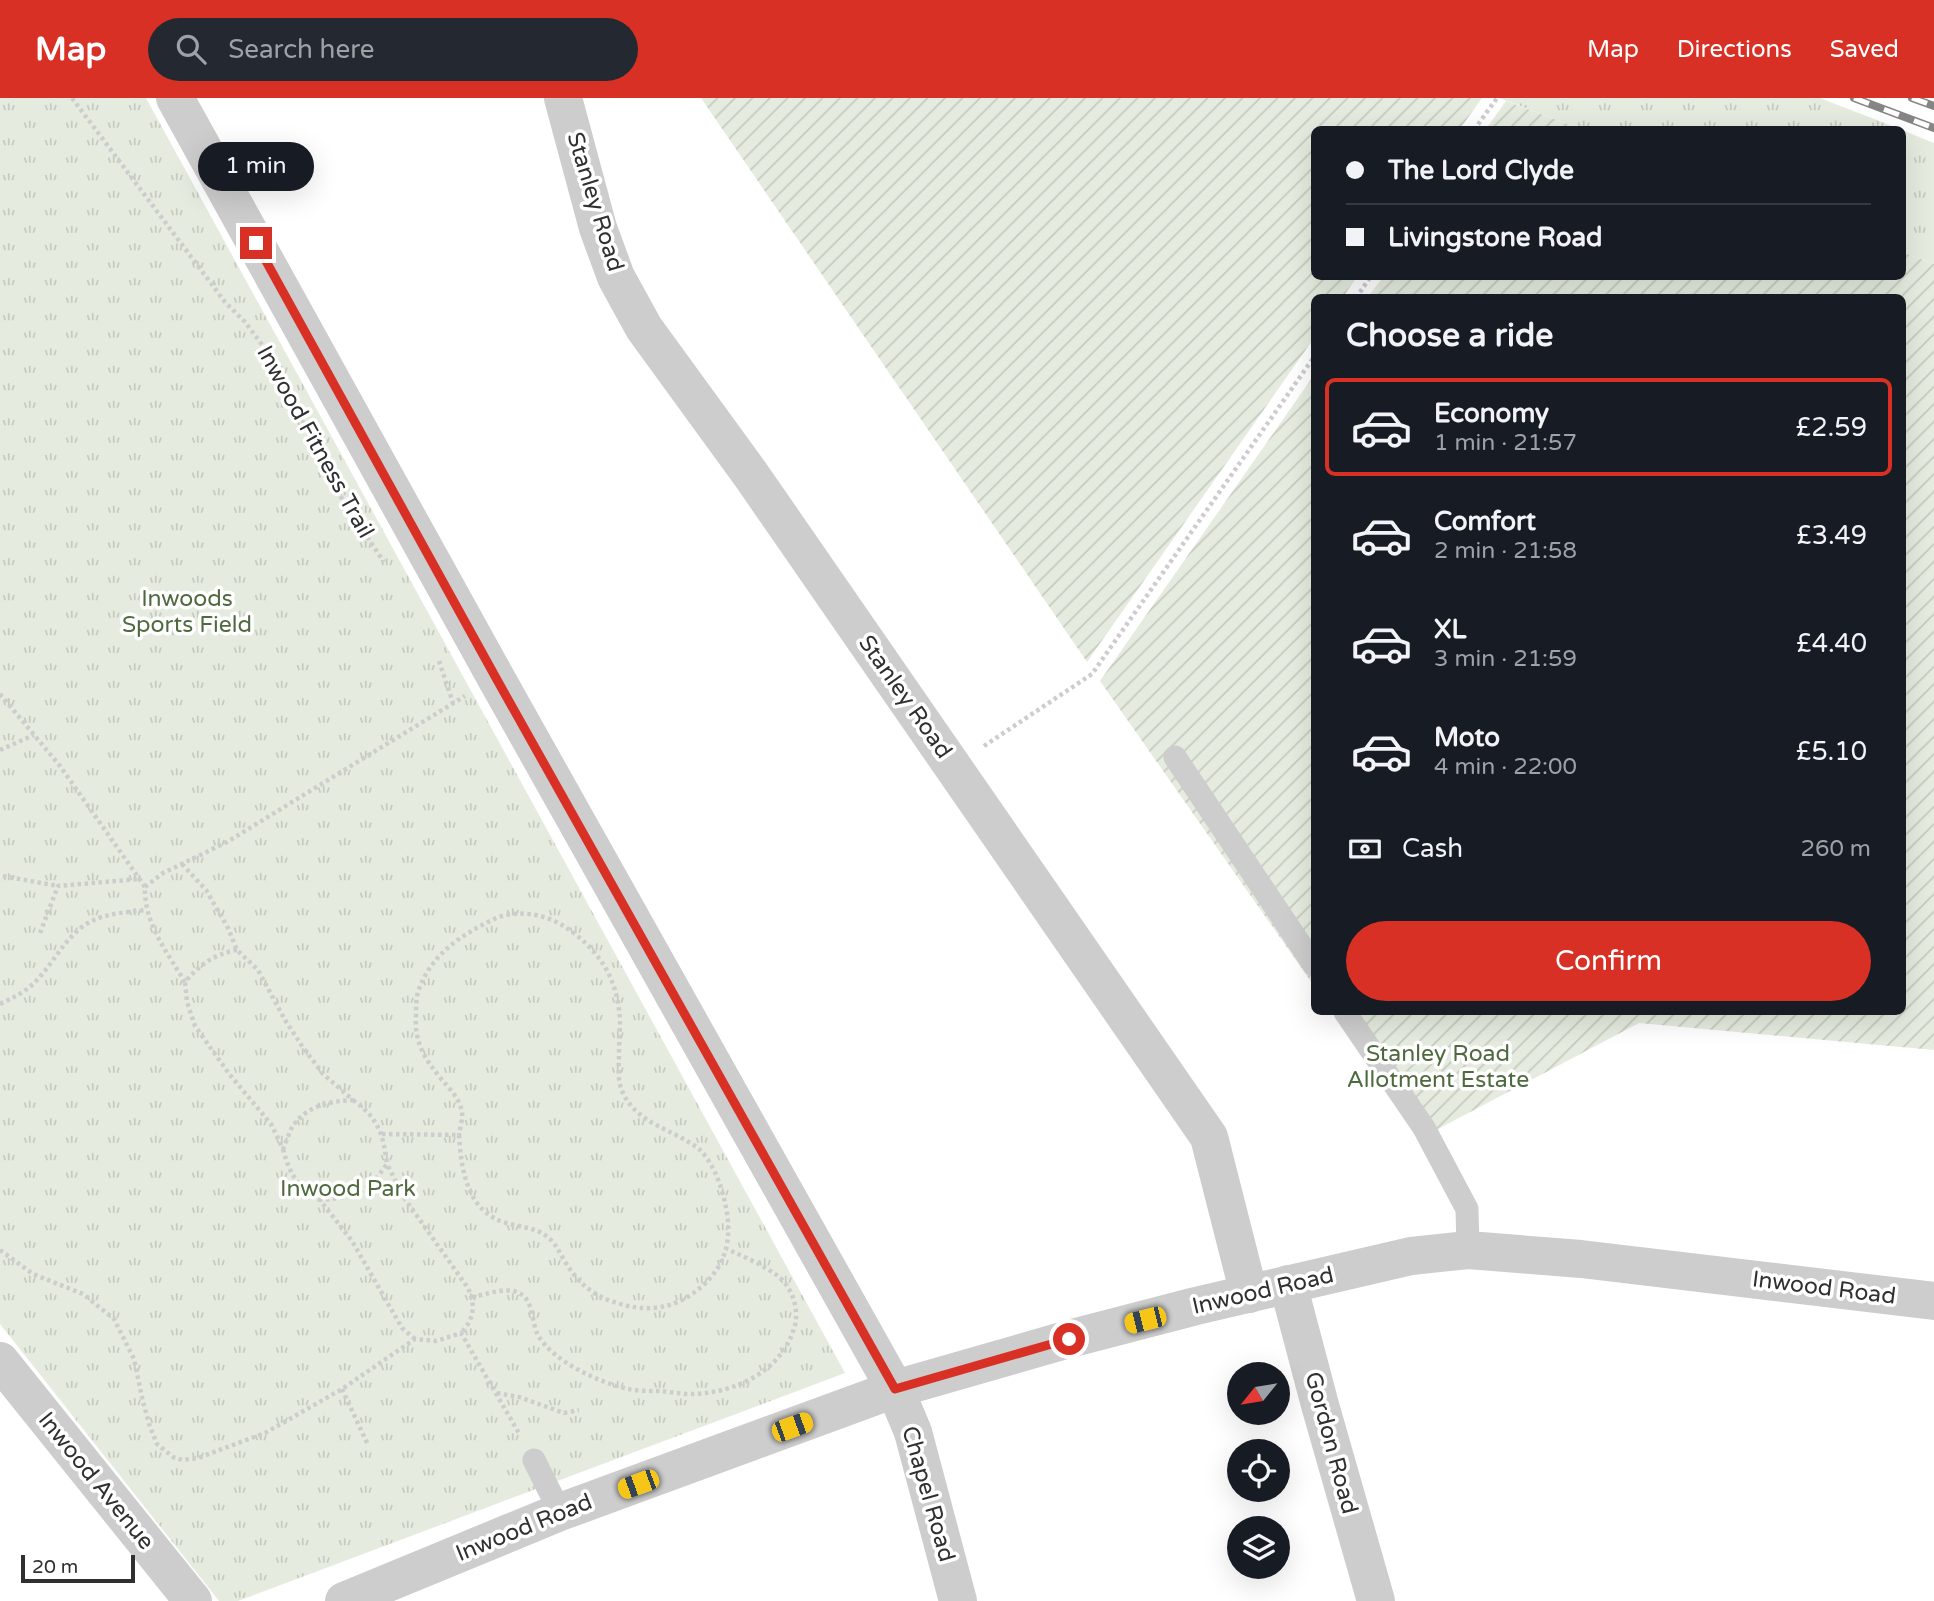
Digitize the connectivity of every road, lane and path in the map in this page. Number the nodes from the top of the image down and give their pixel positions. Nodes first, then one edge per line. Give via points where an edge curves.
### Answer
1 (72, 98) edge
2 (175, 98) edge
3 (563, 98) edge
4 (1497, 98) edge
5 (1477, 126) edge
6 (269, 355) dead end
7 (1311, 361) edge
8 (283, 378) dead end
9 (389, 568) dead end
10 (438, 659) dead end
11 (496, 678) junction
12 (0, 694) edge
13 (453, 703) junction
14 (34, 735) junction
15 (0, 750) edge
16 (1175, 757) dead end
17 (954, 767) junction
18 (182, 864) junction
19 (3, 876) dead end
20 (140, 879) junction
21 (58, 886) junction
22 (145, 887) junction
23 (147, 910) junction
24 (40, 933) dead end
25 (237, 950) junction
26 (1311, 961) edge
27 (186, 982) junction
28 (0, 1004) edge
29 (1347, 1015) edge
30 (353, 1100) junction
31 (382, 1134) junction
32 (459, 1135) junction
33 (284, 1149) junction
34 (387, 1164) junction
35 (320, 1200) junction
36 (727, 1249) junction
37 (0, 1250) edge
38 (1468, 1250) junction
39 (1288, 1284) junction
40 (1249, 1294) junction
41 (472, 1297) junction
42 (1934, 1301) edge
43 (461, 1333) junction
44 (415, 1339) junction
45 (0, 1361) edge
46 (342, 1389) junction
47 (895, 1389) junction
48 (496, 1393) junction
49 (579, 1410) dead end
50 (368, 1445) dead end
51 (534, 1460) joint
52 (560, 1512) junction
53 (193, 1601) edge
54 (344, 1601) edge
55 (958, 1601) edge
56 (1376, 1601) edge

1 - 6 path, Inwood Fitness Trail
2 - 11 street, Chapel Road
3 - 17 street, Stanley Road via 598,228 643,327
4 - 5 path
7 - 17 path via 1091,674
8 - 9 path, Inwood Fitness Trail via 324,467
10 - 13 path
11 - 13 path
11 - 47 street, Chapel Road
12 - 14 path
13 - 18 path via 227,842
14 - 15 path
14 - 20 path
16 - 26 lane
17 - 40 street, Stanley Road via 1209,1137
18 - 22 path
18 - 25 path via 206,890
19 - 21 path
20 - 21 path
20 - 22 path
21 - 24 path
22 - 23 path
23 - 27 path via 158,938
23 - 28 path via 107,915 88,923 36,982
25 - 27 path via 208,960
25 - 30 path via 258,970 285,1020 323,1074
27 - 33 path via 195,1026 271,1124
29 - 38 lane via 1424,1128 1467,1209
30 - 31 path via 367,1110
30 - 33 path via 331,1101 310,1110 293,1126
31 - 32 path
31 - 34 path
32 - 36 path via 461,1166 482,1209 506,1223 541,1232 579,1282 597,1296 643,1309 678,1303 709,1278
32 - 36 path via 461,1108 416,1038 417,995 427,971 444,949 498,917 522,913 551,918 579,936 609,973 620,1020 623,1093 653,1124 701,1151 727,1206
33 - 35 path via 292,1177
34 - 35 path via 374,1182 358,1193
34 - 41 path via 405,1199
35 - 44 path via 352,1241 402,1328
36 - 41 path via 780,1278 793,1294 796,1322 780,1356 765,1370 720,1391 691,1394 627,1389 591,1376 546,1348 525,1297 517,1291
37 - 46 path via 33,1273 83,1294 114,1319 134,1359 157,1444 173,1457 198,1458 265,1433
38 - 39 street, Inwood Road via 1411,1256
38 - 42 street, Inwood Road
39 - 40 street, Inwood Road
39 - 56 street, Gordon Road
40 - 47 street, Inwood Road
41 - 43 path via 470,1323
43 - 44 path via 436,1341
43 - 48 path
44 - 46 path
45 - 53 street, Inwood Avenue
46 - 50 path
47 - 52 street, Inwood Road
47 - 55 street, Chapel Road via 912,1432
48 - 49 path via 564,1413
48 - 51 path
51 - 52 lane
52 - 54 street, Inwood Road

